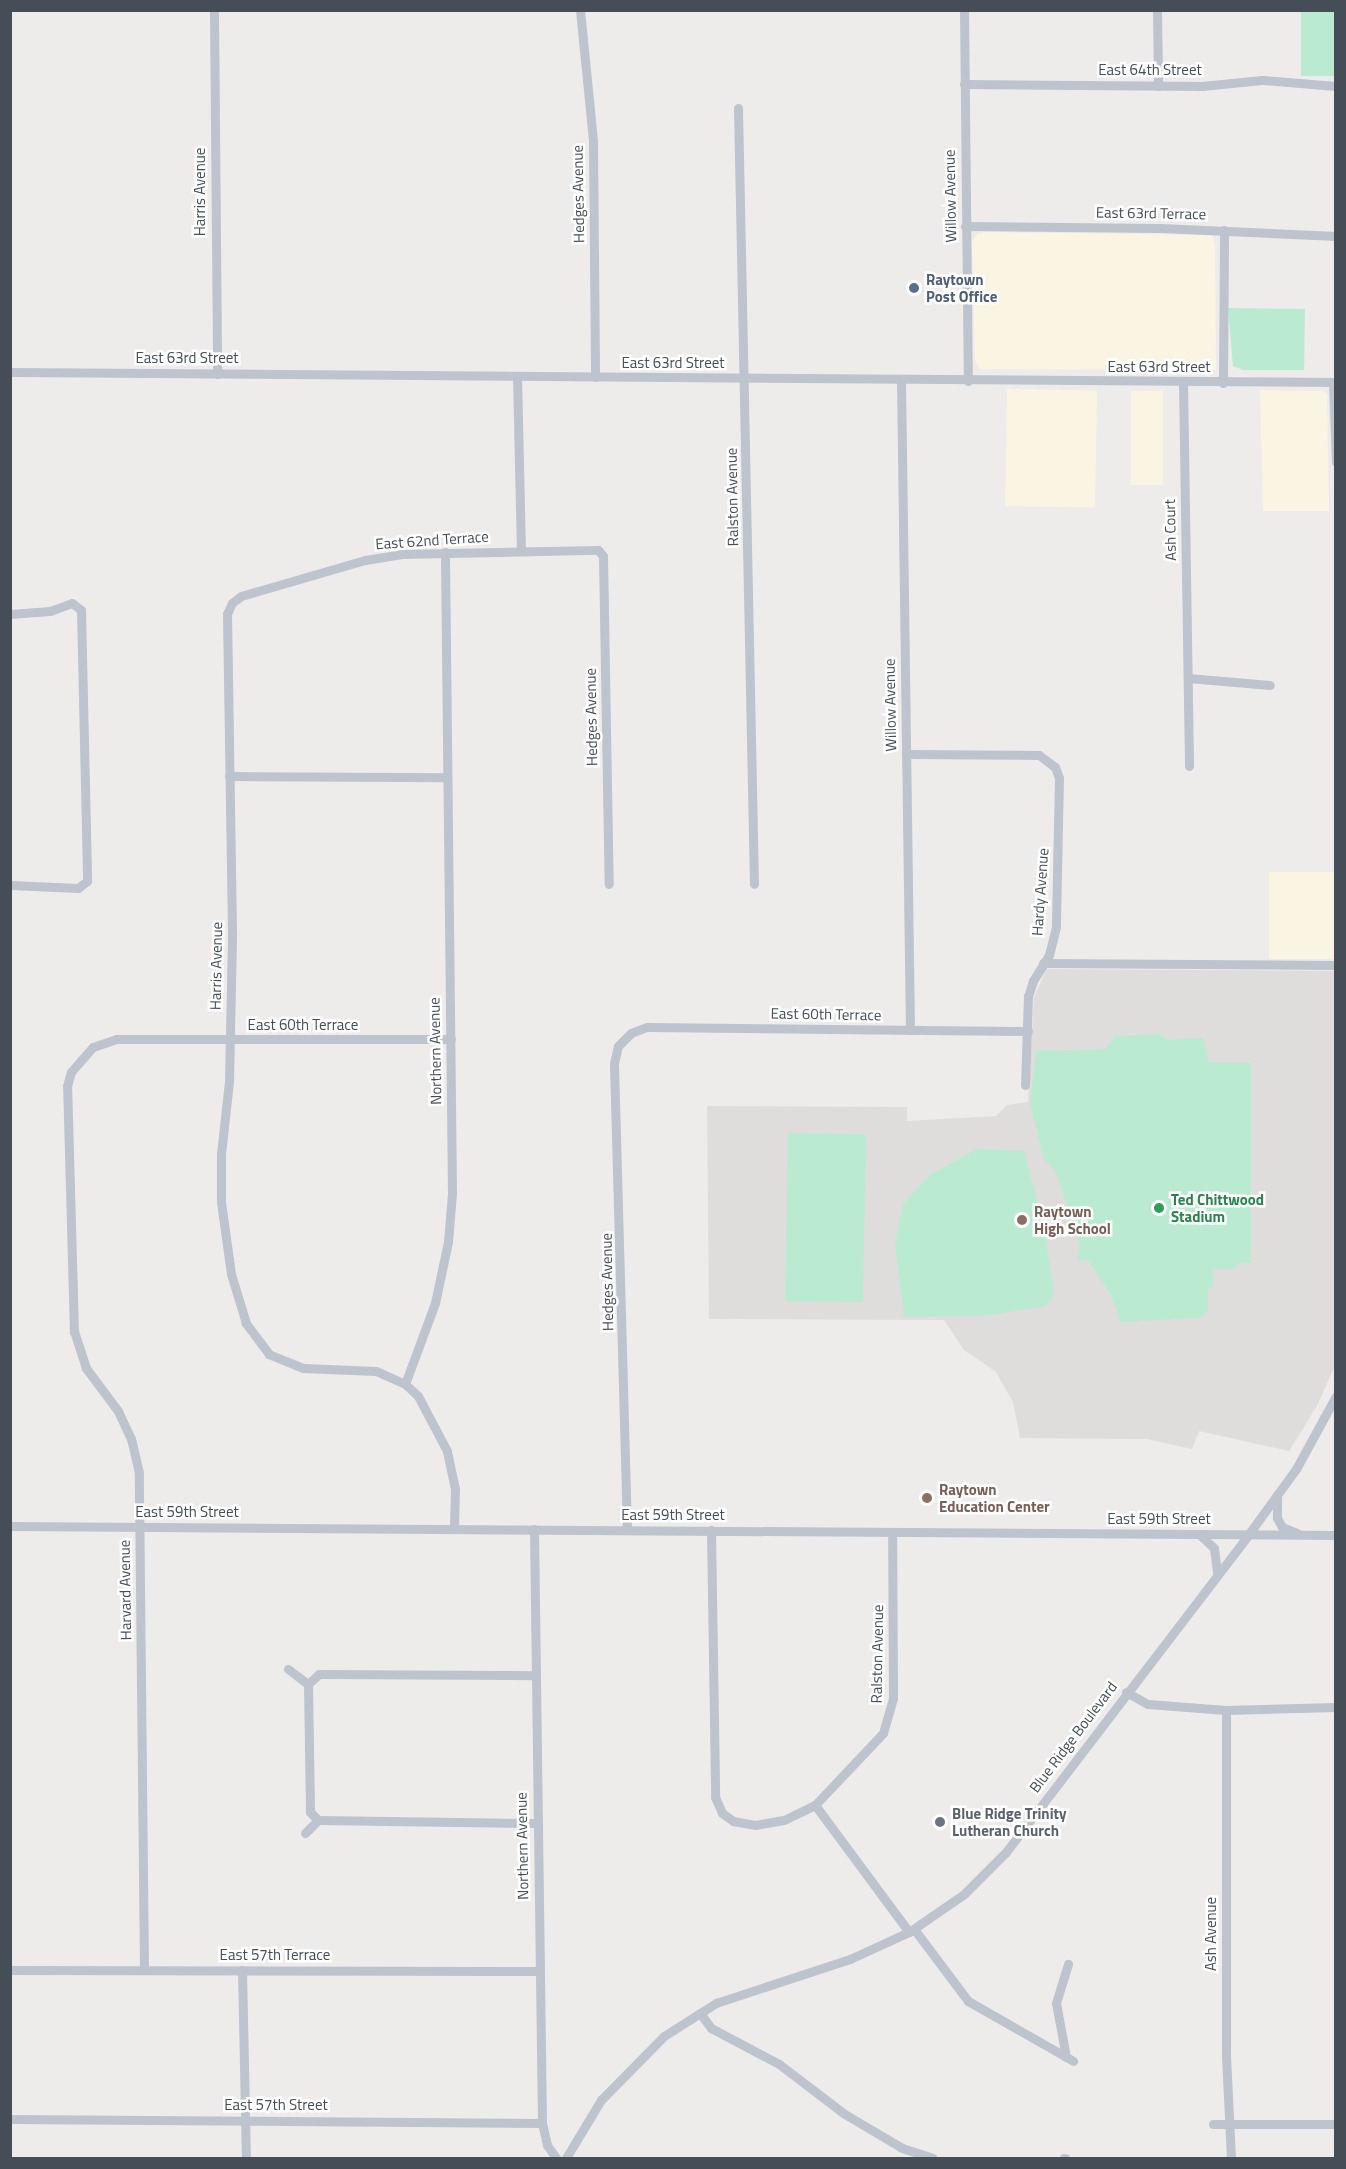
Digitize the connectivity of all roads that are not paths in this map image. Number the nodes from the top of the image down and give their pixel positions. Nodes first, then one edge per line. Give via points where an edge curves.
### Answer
1 (214, 10) edge
2 (580, 10) edge
3 (964, 10) edge
4 (1157, 10) edge
5 (964, 84) junction
6 (1158, 86) junction
7 (1335, 86) edge
8 (738, 108) dead end
9 (965, 226) junction
10 (1224, 230) junction
11 (1335, 236) edge
12 (10, 372) edge
13 (217, 374) junction
14 (517, 376) junction
15 (595, 377) junction
16 (743, 378) junction
17 (901, 380) junction
18 (968, 381) junction
19 (1183, 382) junction
20 (1334, 382) edge
21 (1223, 383) junction
22 (1335, 462) edge
23 (521, 550) junction
24 (598, 550) joint
25 (445, 552) junction
26 (237, 600) joint
27 (10, 614) edge
28 (1188, 678) junction
29 (1270, 686) dead end
30 (906, 754) junction
31 (1189, 766) dead end
32 (229, 776) junction
33 (446, 777) junction
34 (609, 884) dead end
35 (754, 884) dead end
36 (10, 885) edge
37 (1043, 963) junction
38 (1335, 965) edge
39 (910, 1030) junction
40 (1028, 1031) junction
41 (626, 1038) joint
42 (451, 1039) junction
43 (229, 1040) junction
44 (87, 1052) joint
45 (1025, 1086) dead end
46 (405, 1384) junction
47 (1335, 1396) edge
48 (1277, 1495) junction
49 (10, 1526) edge
50 (139, 1527) junction
51 (454, 1529) junction
52 (534, 1529) junction
53 (627, 1530) junction
54 (711, 1530) junction
55 (892, 1532) junction
56 (1198, 1534) junction
57 (1248, 1534) junction
58 (1302, 1535) junction
59 (1335, 1536) edge
60 (1217, 1574) junction
61 (288, 1670) dead end
62 (535, 1675) junction
63 (308, 1684) junction
64 (1126, 1692) junction
65 (1335, 1707) edge
66 (1226, 1710) junction
67 (815, 1805) junction
68 (318, 1820) junction
69 (537, 1823) junction
70 (306, 1833) dead end
71 (912, 1930) junction
72 (1068, 1964) dead end
73 (10, 1970) edge
74 (144, 1970) junction
75 (242, 1970) junction
76 (539, 1971) junction
77 (700, 2013) junction
78 (10, 2119) edge
79 (246, 2120) junction
80 (542, 2122) junction
81 (1213, 2124) dead end
82 (1231, 2124) junction
83 (1335, 2124) edge
84 (246, 2158) edge
85 (555, 2158) edge
86 (566, 2158) edge
87 (932, 2158) edge
88 (1231, 2158) edge

1 - 13 street, Harris Avenue
2 - 15 street, Hedges Avenue via 593,141
3 - 5 street, Willow Avenue
4 - 6 street
5 - 6 street, East 64th Street
5 - 9 street, Willow Avenue
6 - 7 street, East 64th Street via 1262,80
8 - 16 street, Ralston Avenue
9 - 10 street, East 63rd Terrace
9 - 18 street, Willow Avenue
10 - 11 street, East 63rd Terrace
10 - 21 street
12 - 13 street, East 63rd Street
13 - 14 street, East 63rd Street
14 - 15 street, East 63rd Street
14 - 23 street
15 - 16 street, East 63rd Street
16 - 17 street, East 63rd Street
16 - 35 street, Ralston Avenue
17 - 18 street, East 63rd Street
17 - 30 street, Willow Avenue
18 - 19 street, East 63rd Street
19 - 21 street, East 63rd Street
19 - 28 street, Ash Court
20 - 21 street, East 63rd Street
20 - 22 street
23 - 24 street, East 62nd Terrace
23 - 25 street, East 62nd Terrace
24 - 34 street, Hedges Avenue via 603,556
25 - 26 street, East 62nd Terrace via 365,560
25 - 33 street, Northern Avenue
26 - 32 street, Harris Avenue via 227,614
27 - 36 street via 76,604 81,610 85,885
28 - 29 street
28 - 31 street, Ash Court
30 - 37 street, Hardy Avenue via 1039,755 1055,767 1060,786 1056,927
30 - 39 street, Willow Avenue
32 - 33 street
32 - 43 street, Harris Avenue
33 - 42 street, Northern Avenue
37 - 38 street
37 - 40 street, Hardy Avenue via 1028,996
39 - 40 street, East 60th Terrace
39 - 41 street, East 60th Terrace via 647,1027
40 - 45 street, Hardy Avenue
41 - 53 street, Hedges Avenue via 618,1046 614,1063
42 - 43 street, East 60th Terrace
42 - 46 street, Northern Avenue via 448,1242 435,1303
43 - 44 street, East 60th Terrace via 116,1039
43 - 46 street, Harris Avenue via 221,1202 233,1283 252,1331 269,1354 285,1363 376,1371
44 - 50 street, Harvard Avenue via 71,1072 68,1086 72,1315 86,1368 118,1411 131,1439 139,1473
46 - 51 street via 429,1410 447,1451 455,1489
47 - 48 street, Blue Ridge Boulevard via 1296,1469
48 - 57 street, Blue Ridge Boulevard
48 - 58 street via 1277,1518 1282,1527
49 - 50 street, East 59th Street
50 - 51 street, East 59th Street
50 - 74 street, Harvard Avenue
51 - 52 street, East 59th Street
52 - 53 street, East 59th Street
52 - 62 street, Northern Avenue
53 - 54 street, East 59th Street
54 - 55 street, East 59th Street
54 - 67 street via 718,1806 733,1821 755,1824 784,1820
55 - 56 street, East 59th Street
55 - 67 street, Ralston Avenue via 890,1717 863,1758
56 - 57 street, East 59th Street
56 - 60 street via 1214,1548
57 - 58 street, East 59th Street
57 - 60 street, Blue Ridge Boulevard
58 - 59 street, East 59th Street
60 - 64 street, Blue Ridge Boulevard
61 - 63 street
62 - 63 street via 318,1674
62 - 69 street, Northern Avenue
63 - 68 street via 310,1812
64 - 66 street via 1148,1704
64 - 71 street, Blue Ridge Boulevard via 1006,1852 964,1894
65 - 66 street
66 - 82 street, Ash Avenue via 1226,2056
67 - 71 street
68 - 69 street
68 - 70 street
69 - 76 street, Northern Avenue
71 - 72 street via 968,2001 1070,2059 1056,2003
71 - 77 street, Blue Ridge Boulevard via 849,1959 716,2003
73 - 74 street, East 57th Terrace
74 - 75 street, East 57th Terrace
75 - 76 street, East 57th Terrace
75 - 79 street
76 - 80 street, Northern Avenue
77 - 86 street, Blue Ridge Boulevard via 664,2036 619,2078
77 - 87 street via 711,2028 779,2064 843,2113 902,2148
78 - 79 street, East 57th Street
79 - 80 street, East 57th Street
79 - 84 street
80 - 85 street, Northern Avenue via 547,2145
81 - 82 street
82 - 83 street
82 - 88 street, Ash Avenue

